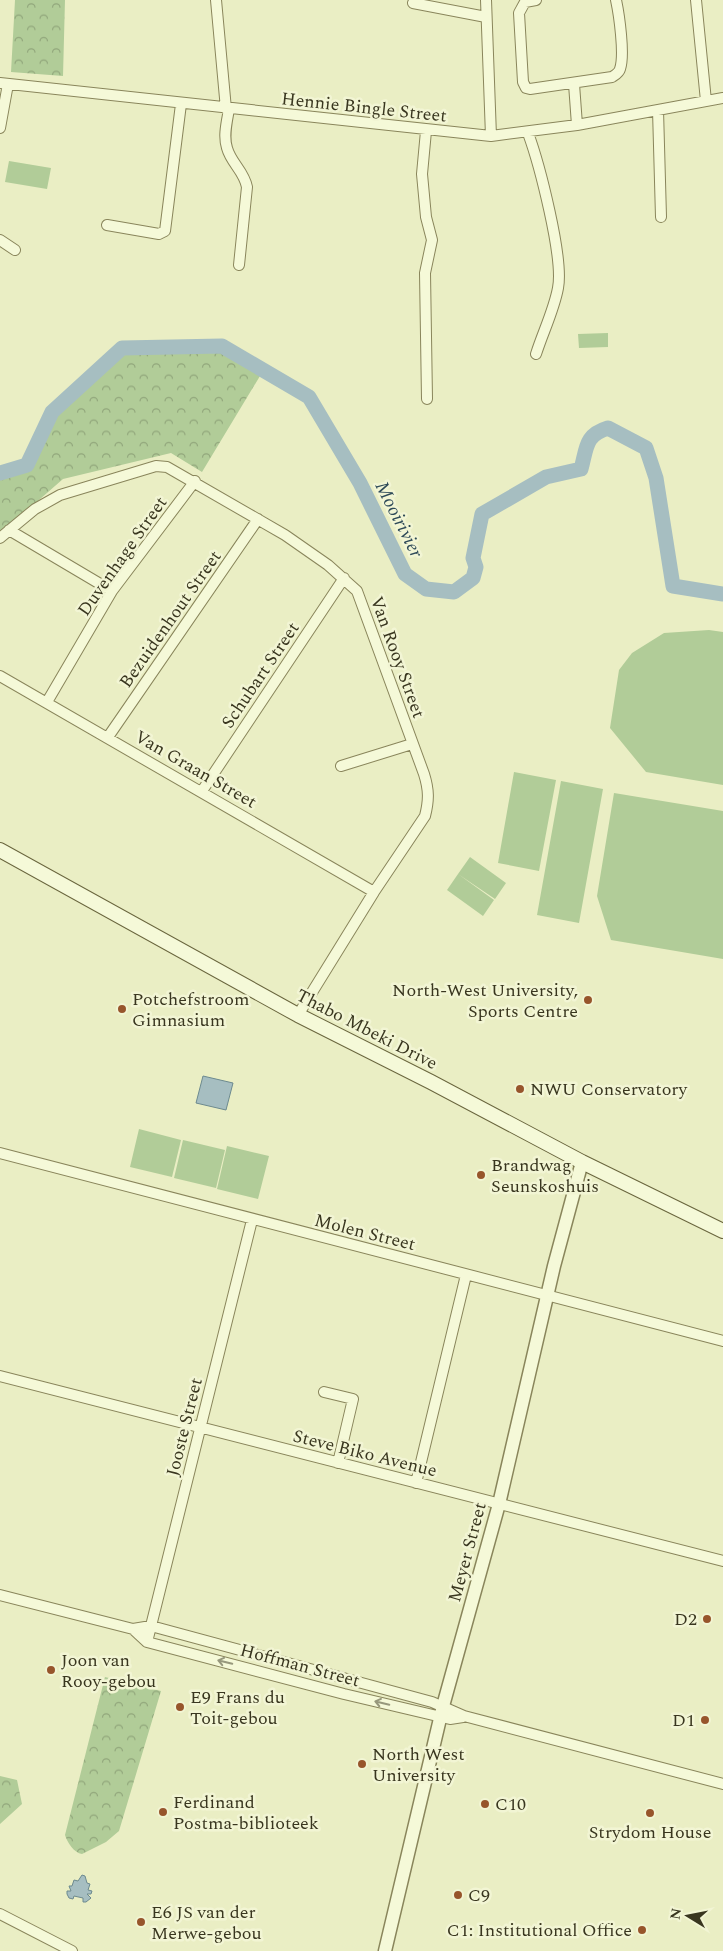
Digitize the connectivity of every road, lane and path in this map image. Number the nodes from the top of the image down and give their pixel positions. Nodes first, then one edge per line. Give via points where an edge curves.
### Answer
1 (216, 0) edge
2 (486, 0) edge
3 (536, 0) edge
4 (616, 0) edge
5 (696, 0) edge
6 (413, 3) dead end
7 (486, 17) junction
8 (4, 83) edge
9 (574, 84) junction
10 (723, 98) edge
11 (706, 101) junction
12 (181, 104) junction
13 (227, 109) junction
14 (658, 110) junction
15 (577, 125) junction
16 (0, 128) edge
17 (426, 130) junction
18 (528, 133) junction
19 (491, 136) junction
20 (661, 217) dead end
21 (107, 226) dead end
22 (0, 240) edge
23 (15, 250) dead end
24 (239, 265) dead end
25 (536, 354) dead end
26 (427, 399) dead end
27 (195, 482) junction
28 (258, 519) junction
29 (9, 530) junction
30 (0, 538) edge
31 (344, 578) junction
32 (112, 591) junction
33 (0, 676) edge
34 (48, 702) junction
35 (108, 737) junction
36 (412, 744) junction
37 (341, 766) dead end
38 (202, 791) junction
39 (0, 850) edge
40 (374, 892) junction
41 (298, 1015) junction
42 (0, 1153) edge
43 (582, 1162) junction
44 (252, 1220) junction
45 (723, 1231) edge
46 (466, 1275) junction
47 (547, 1296) junction
48 (723, 1341) edge
49 (0, 1376) edge
50 (324, 1392) dead end
51 (200, 1428) junction
52 (338, 1463) junction
53 (416, 1483) junction
54 (499, 1504) junction
55 (723, 1561) edge
56 (0, 1595) edge
57 (151, 1626) junction
58 (133, 1629) junction
59 (147, 1642) junction
60 (442, 1712) junction
61 (723, 1784) edge
62 (0, 1914) edge
63 (72, 1951) edge
64 (385, 1951) edge

1 - 13 street
2 - 7 street
3 - 9 street via 525,2 519,13 524,86 530,89
4 - 9 street via 622,54 620,69 612,77
5 - 11 street
6 - 7 street
7 - 19 street
8 - 12 street, Hennie Bingle Street
8 - 16 street
9 - 15 street
10 - 11 street, Hennie Bingle Street
11 - 14 street, Hennie Bingle Street
12 - 13 street, Hennie Bingle Street
12 - 21 street via 165,231 159,234
13 - 17 street, Hennie Bingle Street
13 - 24 street via 227,149 247,187
14 - 15 street, Hennie Bingle Street
14 - 20 street
15 - 18 street, Hennie Bingle Street
17 - 19 street, Hennie Bingle Street
17 - 26 street via 422,174 432,240 425,273
18 - 19 street, Hennie Bingle Street
18 - 25 street via 548,206 560,277
22 - 23 street
27 - 28 street, Van Rooy Street
27 - 29 street, Van Rooy Street via 177,470 156,466 60,495 35,509
27 - 32 street, Duvenhage Street
28 - 31 street, Van Rooy Street
28 - 35 street, Bezuidenhout Street
29 - 30 street, Van Rooy Street
29 - 32 street
31 - 36 street, Van Rooy Street via 357,591 365,610
31 - 38 street, Schubart Street
32 - 34 street, Duvenhage Street
33 - 34 street, Van Graan Street
34 - 35 street, Van Graan Street
35 - 38 street, Van Graan Street
36 - 37 street
36 - 40 street, Van Rooy Street via 429,789 425,816
38 - 40 street, Van Graan Street
39 - 41 main road, Thabo Mbeki Drive
40 - 41 street, Van Rooy Street
41 - 43 main road, Thabo Mbeki Drive
42 - 44 street, Molen Street
43 - 45 main road, Thabo Mbeki Drive
43 - 47 street, Meyer Street
44 - 46 street, Molen Street
44 - 51 street, Jooste Street
46 - 47 street, Molen Street
46 - 53 street
47 - 48 street, Molen Street
47 - 54 street, Meyer Street
49 - 51 street, Steve Biko Avenue
50 - 52 street via 353,1399
51 - 52 street, Steve Biko Avenue
51 - 57 street, Jooste Street
52 - 53 street, Steve Biko Avenue
53 - 54 street, Steve Biko Avenue
54 - 55 street, Steve Biko Avenue
54 - 60 street, Meyer Street
56 - 58 street, Hoffman Street
57 - 58 street, Hoffman Street
57 - 59 street, Jooste Street
57 - 60 street, Hoffman Street
58 - 59 street, Hoffman Street
60 -> 59 street, Hoffman Street via 344,1694
60 - 61 street, Hoffman Street via 450,1719 464,1716
60 - 64 street, Meyer Street
62 - 63 street

